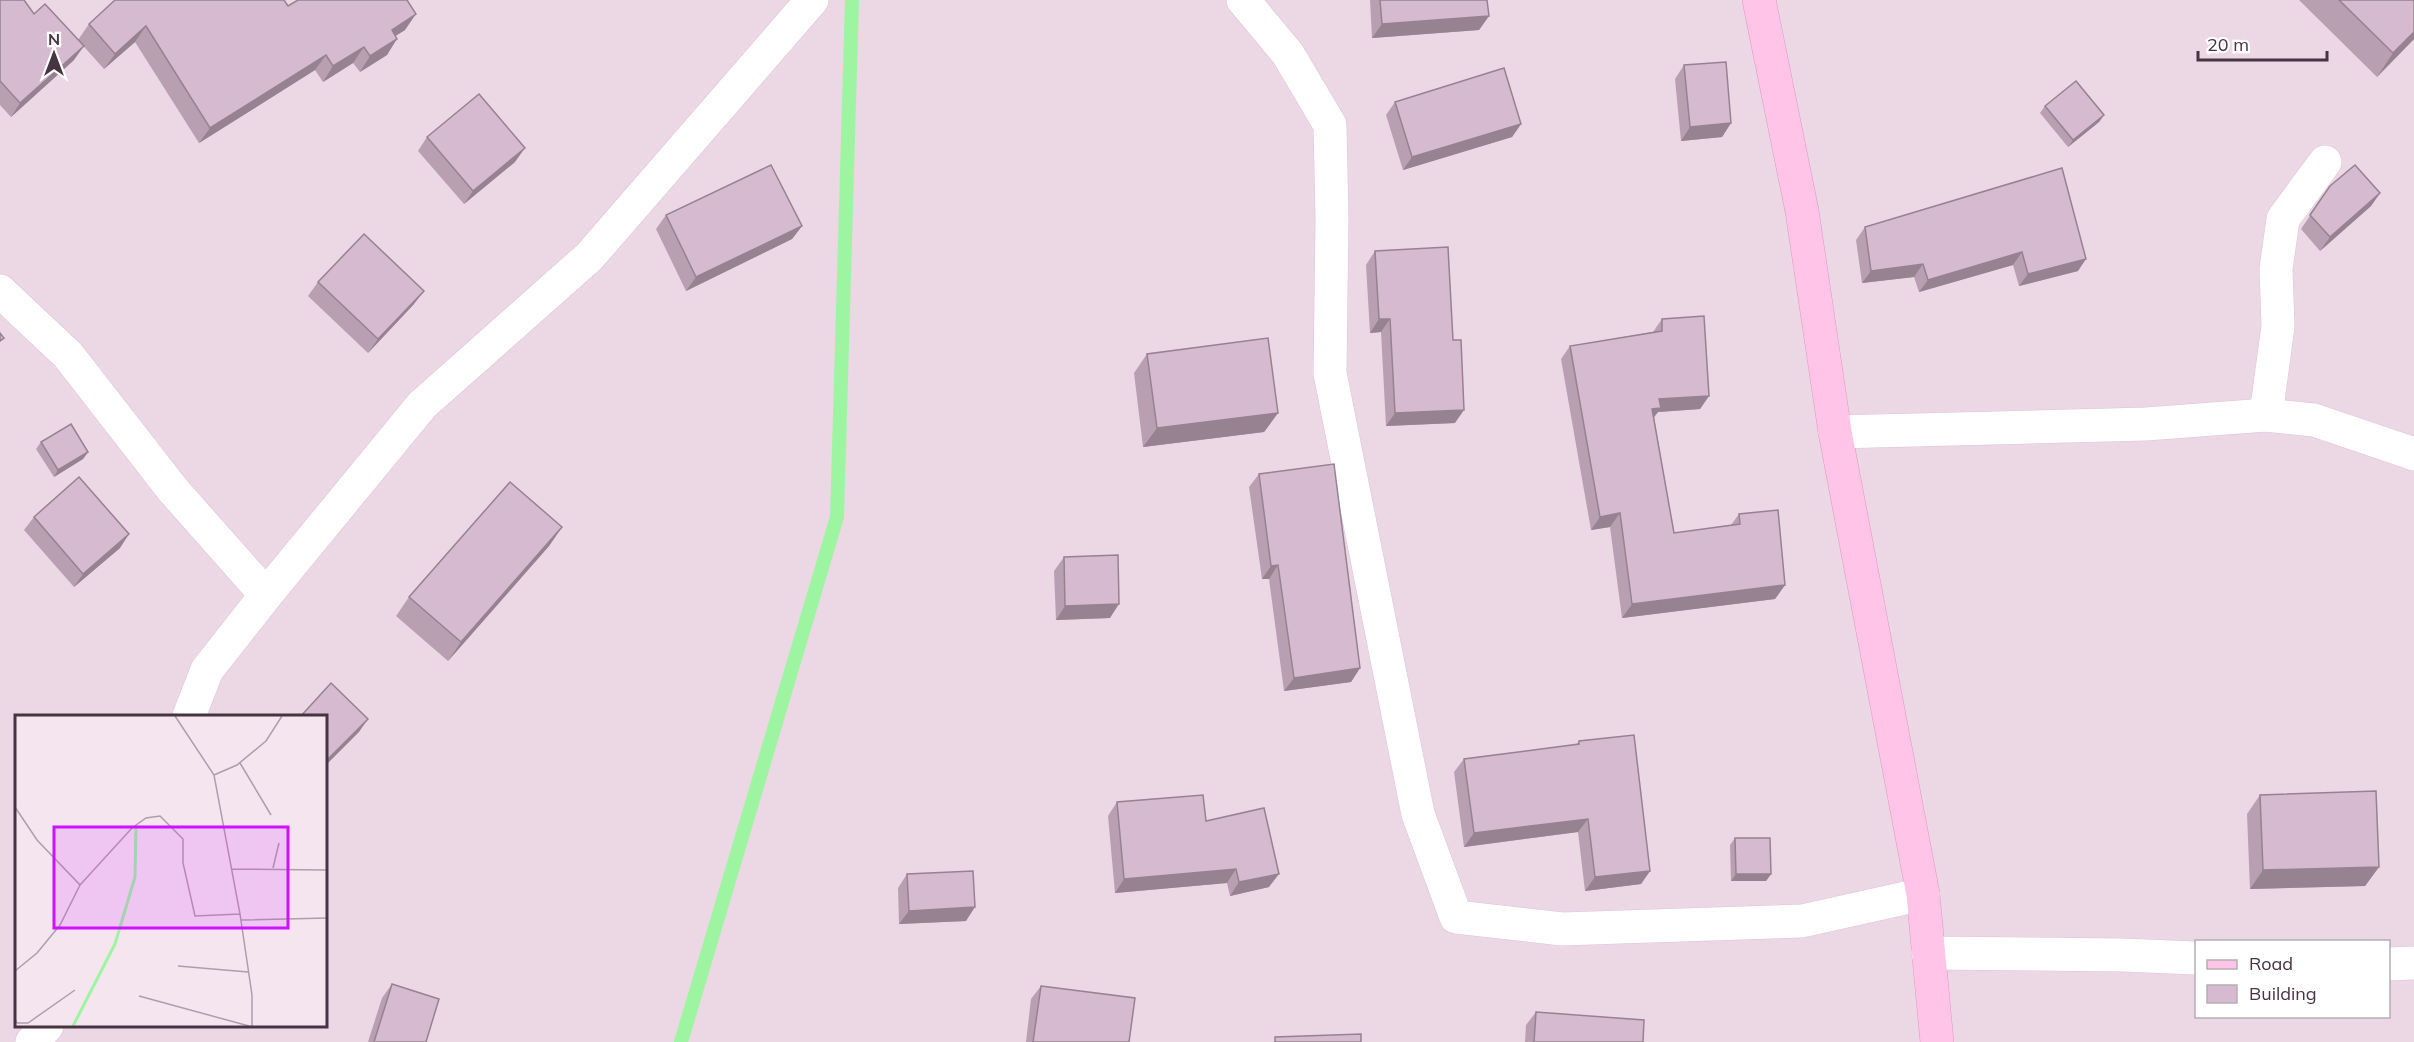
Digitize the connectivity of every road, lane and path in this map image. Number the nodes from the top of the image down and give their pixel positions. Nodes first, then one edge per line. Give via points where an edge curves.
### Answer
1 (812, 0) edge
2 (1243, 0) edge
3 (1759, 0) edge
4 (2325, 162) dead end
5 (0, 291) edge
6 (2266, 415) junction
7 (1835, 432) junction
8 (2414, 454) edge
9 (266, 595) junction
10 (190, 715) edge
11 (1923, 894) junction
12 (1928, 953) junction
13 (2195, 958) edge
14 (2414, 963) edge
15 (2390, 964) edge
16 (46, 1027) edge
17 (32, 1042) edge
18 (1938, 1042) edge

1 - 9 street via 590,257 422,405
2 - 11 street via 1288,54 1330,124 1330,373 1418,814 1456,917 1562,928 1802,921
3 - 7 street via 1802,212
4 - 6 street via 2283,219 2276,269 2278,326
5 - 9 street via 68,356 173,490
6 - 7 street via 2146,424
6 - 8 street via 2314,420
7 - 11 street
9 - 10 street via 207,670
11 - 12 street
12 - 13 street
12 - 18 street
14 - 15 street
16 - 17 street

